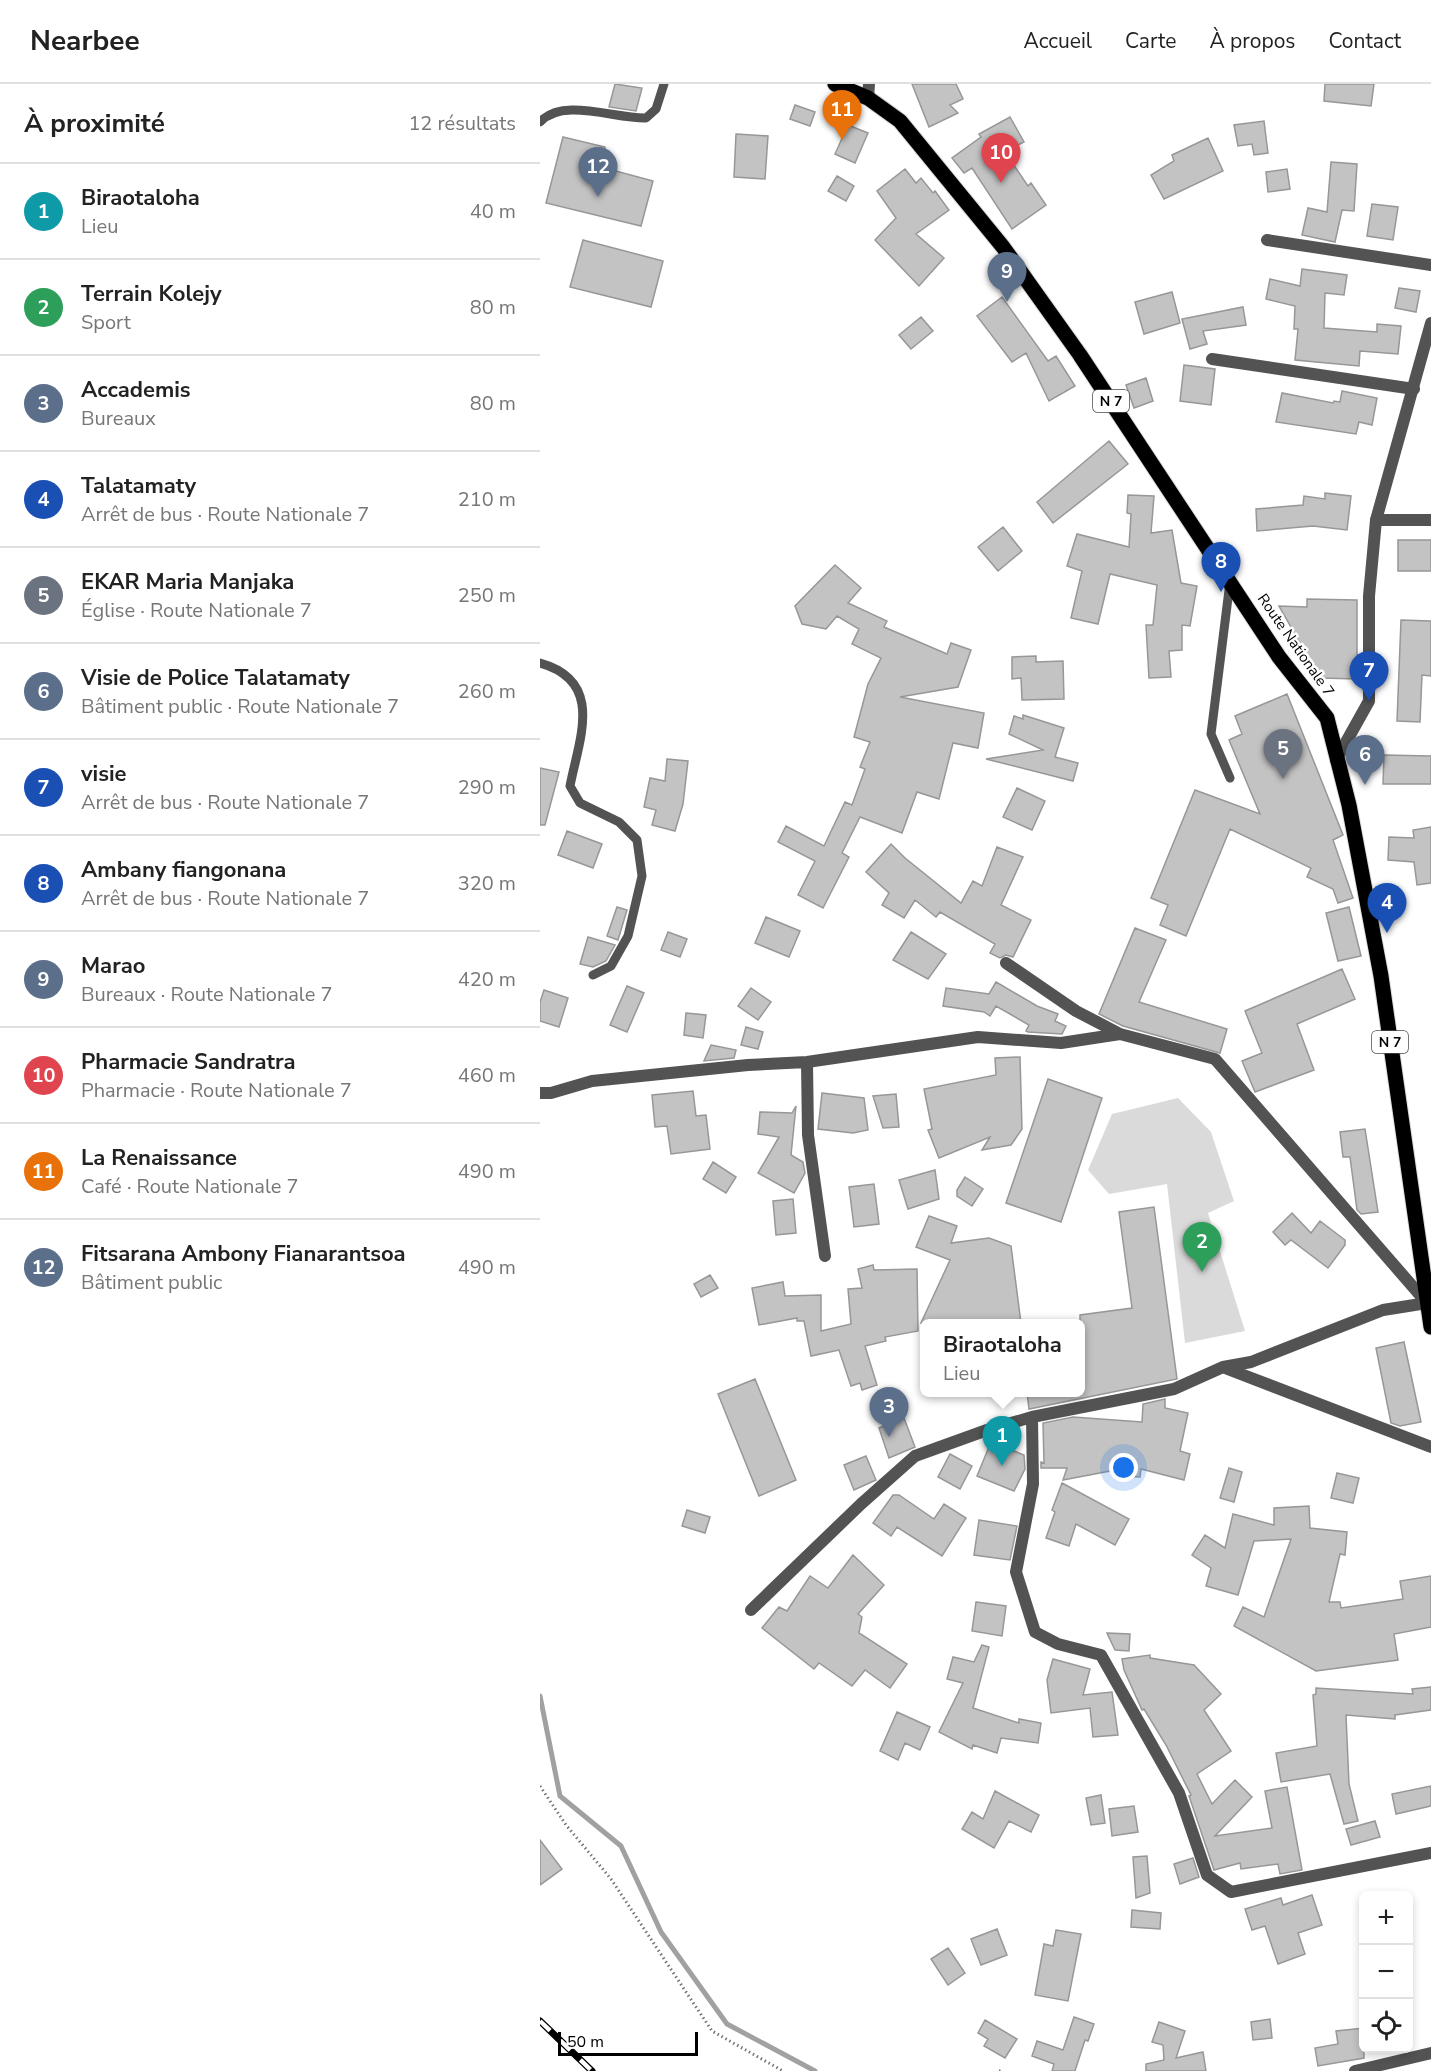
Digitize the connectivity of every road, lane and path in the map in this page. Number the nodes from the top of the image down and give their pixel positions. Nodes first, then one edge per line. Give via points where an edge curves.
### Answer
1 (664, 84) edge
2 (835, 84) edge
3 (869, 91) edge
4 (540, 122) edge
5 (1267, 240) dead end
6 (1431, 265) edge
7 (1431, 323) edge
8 (1212, 359) dead end
9 (1414, 390) junction
10 (1376, 520) junction
11 (1431, 520) edge
12 (1230, 580) junction
13 (540, 663) edge
14 (1336, 760) junction
15 (1230, 778) dead end
16 (1006, 963) dead end
17 (593, 975) dead end
18 (1120, 1034) junction
19 (807, 1062) junction
20 (540, 1093) edge
21 (825, 1256) dead end
22 (1427, 1303) junction
23 (1431, 1327) edge
24 (1223, 1367) junction
25 (1032, 1417) junction
26 (1431, 1447) edge
27 (751, 1610) dead end
28 (540, 1786) edge
29 (1431, 1853) edge
30 (1431, 2052) edge
31 (783, 2071) edge
32 (1355, 2071) edge

1 - 4 lane via 656,109 646,118 563,110
2 - 3 main road, Route Nationale 7 / N 7
3 - 12 main road, Route Nationale 7 / N 7 via 900,121 1003,247
5 - 6 street
7 - 9 street
8 - 9 street
9 - 10 street
10 - 11 street
10 - 14 street via 1368,596 1369,701
12 - 14 main road, Route Nationale 7 / N 7 via 1279,657 1326,718
12 - 15 lane via 1211,734
13 - 17 lane via 567,677 582,697 584,717 570,786 580,803 620,822 637,840 642,876 628,936 611,966
14 - 22 main road, Route Nationale 7 / N 7 via 1349,805 1381,976
16 - 18 street via 1076,1011
18 - 19 street via 1061,1043 978,1037
18 - 22 street via 1215,1059
19 - 20 street via 592,1081
19 - 21 street via 807,1135
22 - 23 main road, Route Nationale 7 / N 7
22 - 24 street via 1383,1310 1251,1362
24 - 25 street via 1174,1389
24 - 26 street
25 - 27 street via 915,1456
25 - 29 street via 1033,1484 1016,1572 1035,1632 1058,1644 1101,1655 1179,1793 1207,1875 1231,1892
28 - 31 path via 611,1879 712,2031
30 - 32 street

